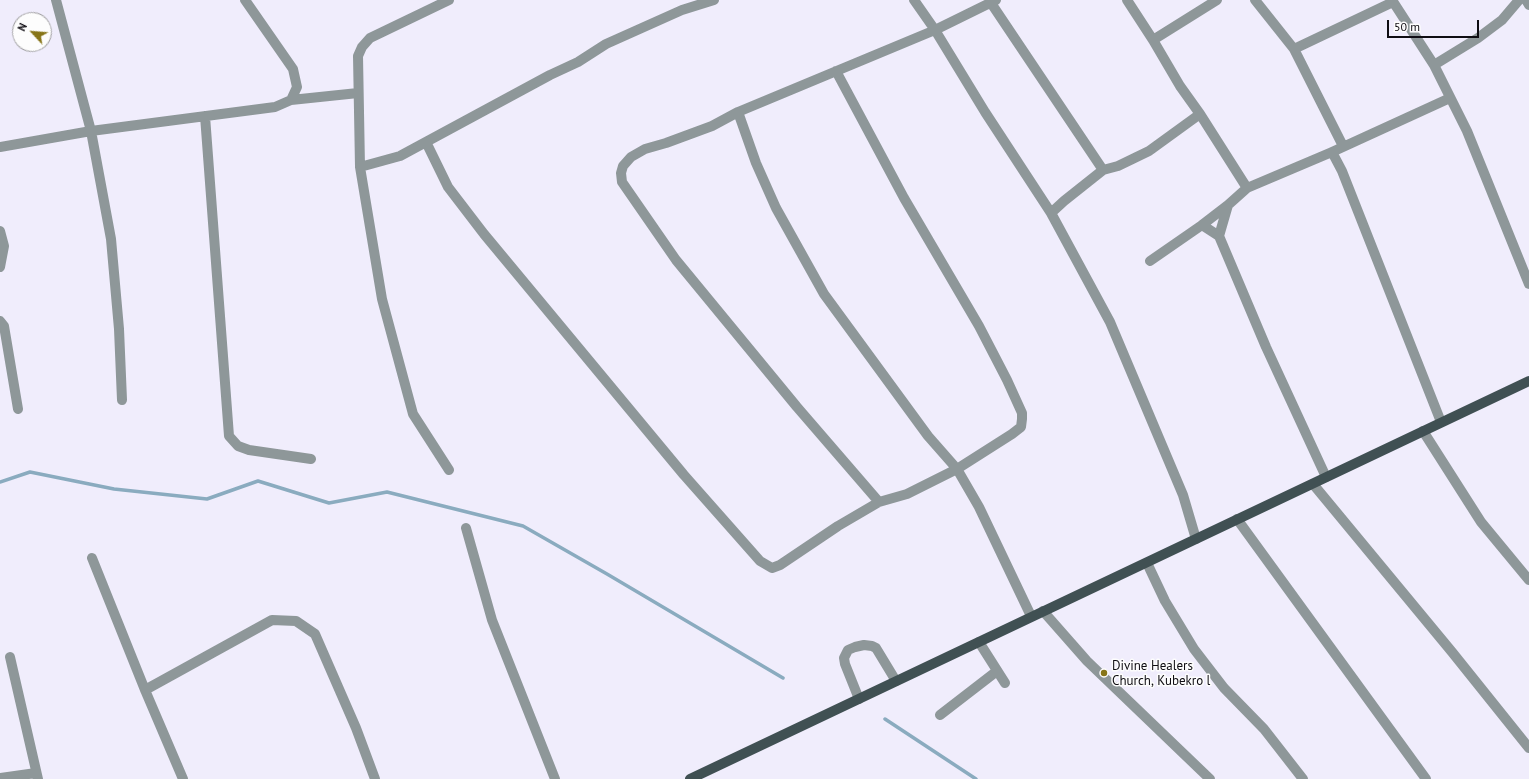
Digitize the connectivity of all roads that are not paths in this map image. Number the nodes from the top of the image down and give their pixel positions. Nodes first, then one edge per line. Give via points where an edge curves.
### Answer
1 (56, 0) edge
2 (245, 0) edge
3 (449, 0) edge
4 (714, 0) edge
5 (914, 0) edge
6 (1126, 0) edge
7 (1217, 0) edge
8 (1255, 0) edge
9 (1519, 0) edge
10 (1526, 0) edge
11 (1392, 1) edge
12 (994, 2) edge
13 (1529, 5) edge
14 (935, 30) junction
15 (1153, 40) junction
16 (1294, 49) junction
17 (1434, 65) junction
18 (836, 71) junction
19 (358, 93) junction
20 (1450, 98) junction
21 (291, 100) junction
22 (738, 112) junction
23 (1200, 114) junction
24 (205, 116) junction
25 (91, 131) junction
26 (426, 142) junction
27 (1343, 146) junction
28 (0, 147) edge
29 (1332, 152) junction
30 (360, 167) junction
31 (1102, 170) junction
32 (1247, 188) junction
33 (1228, 205) junction
34 (1051, 213) junction
35 (1202, 225) junction
36 (0, 231) edge
37 (1219, 236) junction
38 (1150, 261) dead end
39 (0, 267) edge
40 (1529, 284) edge
41 (0, 321) edge
42 (1528, 384) edge
43 (122, 400) dead end
44 (18, 409) dead end
45 (1441, 422) junction
46 (1423, 431) junction
47 (311, 459) dead end
48 (957, 469) junction
49 (449, 470) dead end
50 (1326, 478) junction
51 (1313, 484) junction
52 (879, 502) junction
53 (1237, 519) junction
54 (466, 528) dead end
55 (1196, 539) junction
56 (92, 558) dead end
57 (1146, 563) junction
58 (1529, 580) edge
59 (1043, 611) junction
60 (1031, 616) junction
61 (979, 642) junction
62 (10, 657) dead end
63 (997, 671) junction
64 (896, 681) junction
65 (1006, 683) dead end
66 (144, 690) junction
67 (859, 698) junction
68 (940, 715) dead end
69 (1529, 748) edge
70 (37, 776) edge
71 (0, 778) edge
72 (183, 779) edge
73 (375, 779) edge
74 (554, 779) edge
75 (690, 779) edge
76 (1210, 779) edge
77 (1303, 779) edge
78 (1426, 779) edge

1 - 25 street
2 - 21 street via 293,69 297,87
3 - 19 street via 370,38 358,56
4 - 26 street via 682,10 606,44 578,62
5 - 14 street
6 - 15 street
7 - 15 street
8 - 16 street
9 - 17 street via 1502,20
10 - 13 street
11 - 16 street
11 - 17 street
12 - 14 street
12 - 31 street
14 - 18 street
14 - 34 street
15 - 23 street
16 - 27 street
17 - 20 street
18 - 22 street
18 - 48 street via 904,198 979,326 1022,413 1021,427
19 - 21 street
19 - 30 street
20 - 27 street
20 - 40 street
21 - 24 street via 275,107
22 - 48 street via 756,163 776,208 824,294 928,436
22 - 52 street via 712,126 645,149 631,157 623,166 622,182 676,260
23 - 31 street via 1149,151 1118,166
23 - 32 street
24 - 25 street
24 - 47 street via 229,436 238,446 249,450
25 - 28 street
25 - 43 street via 111,239
26 - 30 street via 400,156
26 - 52 street via 448,187 484,234 684,475 760,561 772,568 780,565
27 - 29 street
29 - 32 street
29 - 45 street via 1342,171
30 - 49 street via 382,298 413,414
31 - 34 street
32 - 33 street
33 - 35 street
33 - 37 street
34 - 55 street via 1110,322 1183,494
35 - 37 street
35 - 38 street
36 - 39 street via 4,246
37 - 50 street
41 - 44 street via 4,326
42 - 45 main road
45 - 46 main road
46 - 50 main road
46 - 58 street via 1481,522
48 - 52 street via 907,494
48 - 60 street via 979,508
50 - 51 main road
51 - 53 main road
51 - 69 street
53 - 55 main road
53 - 78 street
54 - 74 street via 492,620
55 - 57 main road
56 - 66 street
57 - 59 main road
57 - 77 street via 1194,649 1224,688 1264,729
59 - 60 main road
59 - 76 street via 1087,661
60 - 61 main road
61 - 63 street
61 - 64 main road
62 - 70 street
63 - 65 street
63 - 68 street
64 - 67 main road
64 - 67 street via 876,648 864,645 848,650 844,658 845,664
66 - 72 street
66 - 73 street via 272,620 296,620 315,634
67 - 75 main road
70 - 71 street

